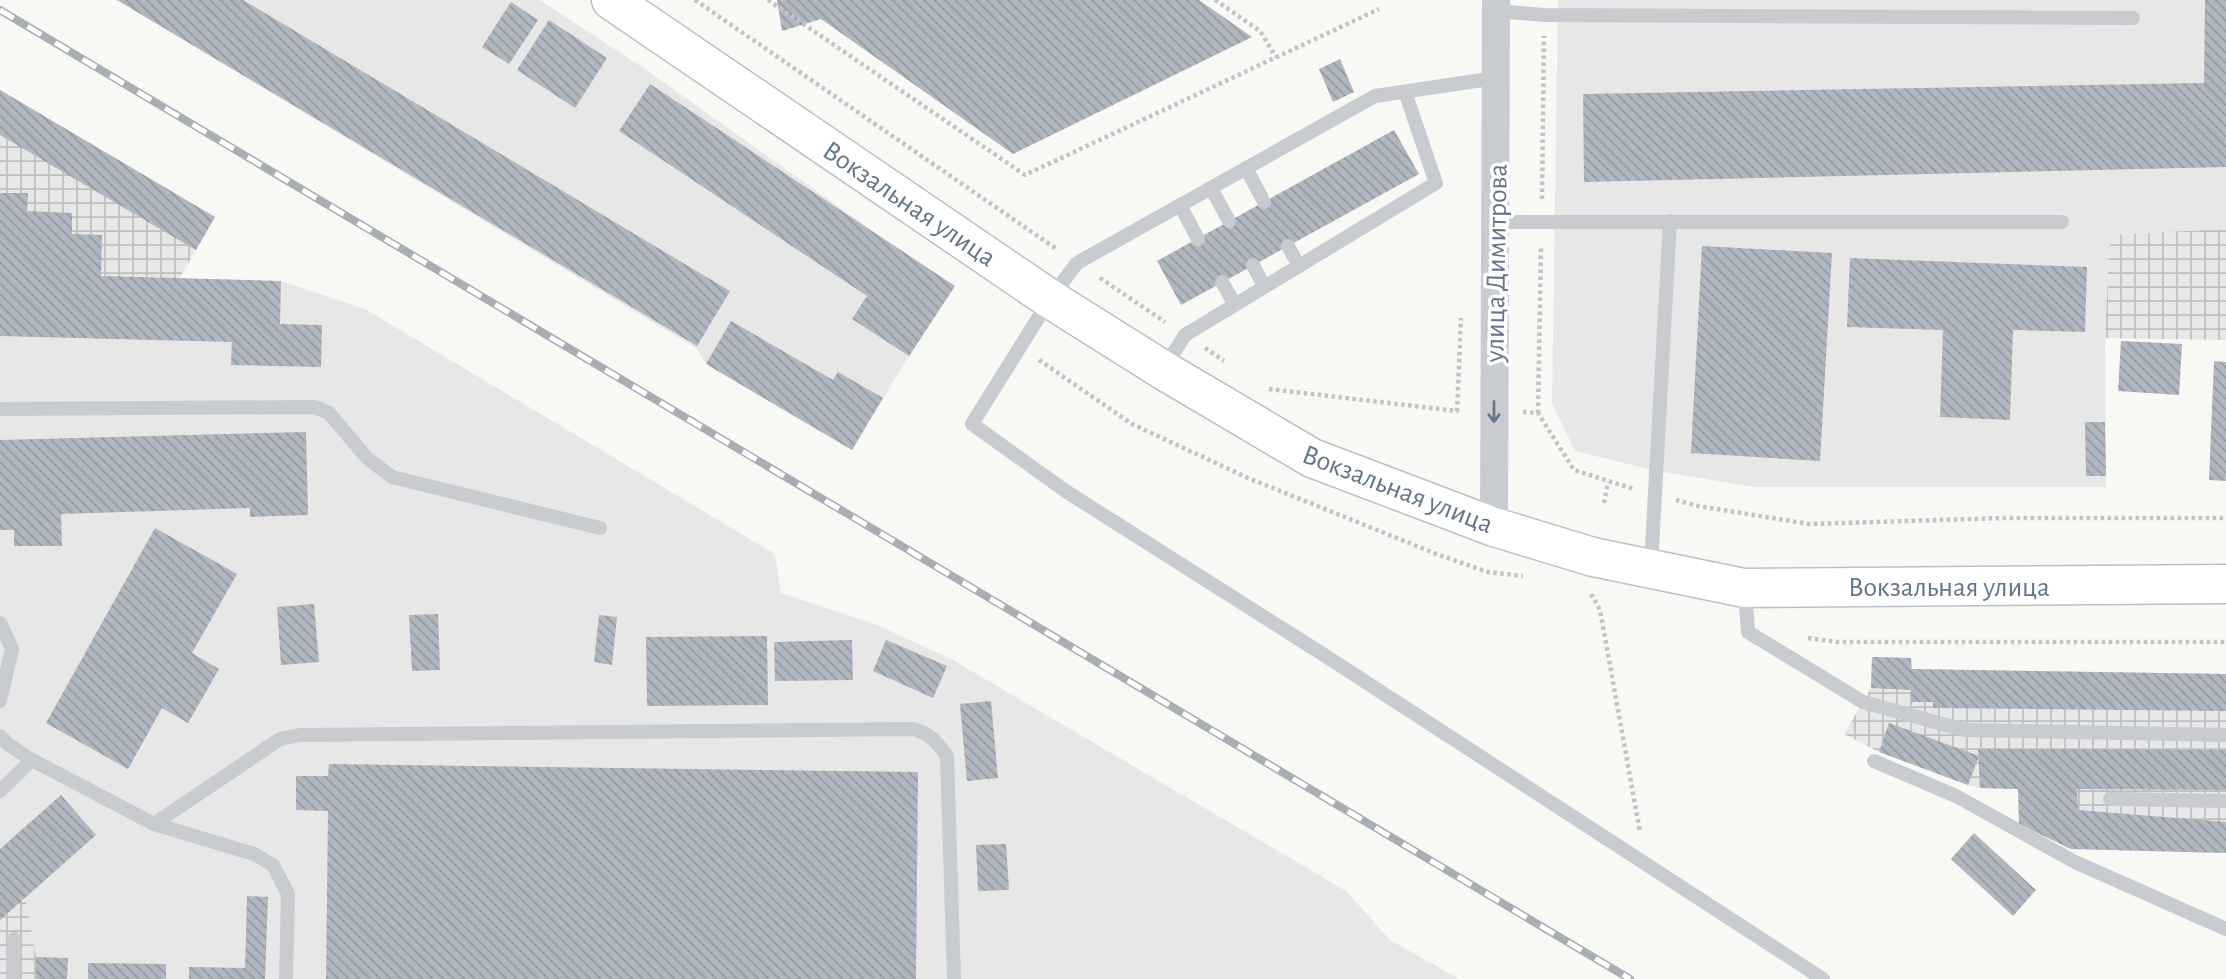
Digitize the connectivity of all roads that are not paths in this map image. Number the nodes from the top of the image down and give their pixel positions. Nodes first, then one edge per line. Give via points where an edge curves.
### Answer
1 (611, 0) edge
2 (1496, 6) edge
3 (2133, 18) dead end
4 (1496, 78) junction
5 (1405, 92) junction
6 (1246, 168) junction
7 (1211, 188) junction
8 (1264, 202) dead end
9 (1180, 205) junction
10 (1229, 221) dead end
11 (1670, 221) junction
12 (1496, 222) junction
13 (2062, 222) dead end
14 (1198, 239) dead end
15 (1288, 246) dead end
16 (1253, 265) dead end
17 (1299, 265) junction
18 (1222, 282) dead end
19 (1264, 286) junction
20 (1050, 299) junction
21 (1235, 305) junction
22 (1163, 370) junction
23 (0, 409) edge
24 (1494, 527) junction
25 (600, 528) dead end
26 (1651, 570) junction
27 (2226, 584) edge
28 (1745, 588) junction
29 (0, 623) edge
30 (0, 701) edge
31 (2226, 735) edge
32 (0, 736) edge
33 (32, 760) junction
34 (1874, 761) dead end
35 (0, 792) edge
36 (2110, 799) dead end
37 (2226, 801) edge
38 (154, 824) junction
39 (2226, 929) edge
40 (14, 939) dead end
41 (13, 979) edge
42 (286, 979) edge
43 (954, 979) edge
44 (1823, 979) edge

1 - 20 street, Вокзальная улица
2 - 3 lane via 1551,15
2 - 4 street, улица Димитрова
4 - 5 lane
4 - 12 street, улица Димитрова
5 - 6 lane via 1375,96
5 - 17 lane via 1436,183
6 - 7 lane
6 - 8 lane
7 - 9 lane
7 - 10 lane
9 - 14 lane
9 - 20 lane via 1077,263
11 - 12 lane
11 - 13 lane
11 - 26 lane
12 -> 24 street, улица Димитрова
15 - 17 lane
16 - 19 lane
17 - 19 lane
18 - 21 lane
19 - 21 lane
20 - 22 street, Вокзальная улица
20 - 44 lane via 972,424 1067,492
21 - 22 lane via 1185,335
22 - 24 street, Вокзальная улица via 1312,458
23 - 25 lane via 315,407 329,413 367,458 393,477
24 - 26 street, Вокзальная улица
26 - 28 street, Вокзальная улица
27 - 28 street, Вокзальная улица
28 - 31 lane via 1748,632 1863,702 1964,730
29 - 30 lane via 12,649
32 - 33 lane
33 - 35 lane
33 - 38 lane
34 - 39 lane via 1956,796 2076,862
36 - 37 lane
38 - 42 lane via 254,854 274,865 288,894
38 - 43 lane via 280,739 300,735 912,729 937,742 947,756
40 - 41 lane

